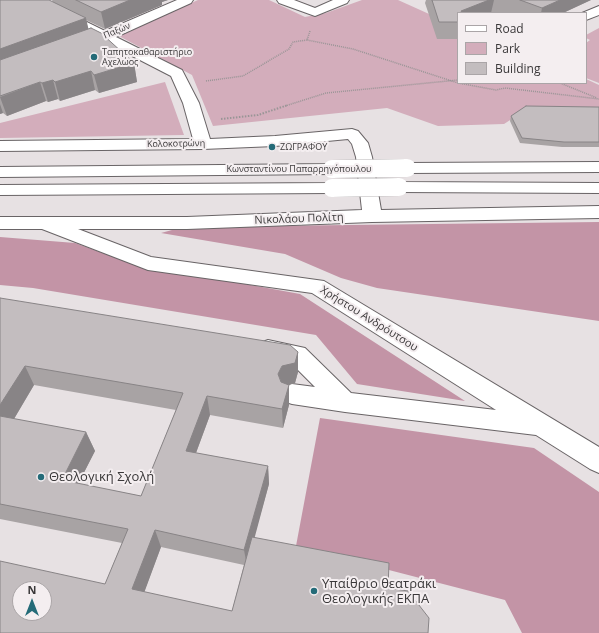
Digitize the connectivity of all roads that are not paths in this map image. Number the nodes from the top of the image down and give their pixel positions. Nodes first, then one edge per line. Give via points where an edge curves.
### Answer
1 (32, 0) edge
2 (187, 0) edge
3 (283, 0) edge
4 (343, 0) edge
5 (19, 4) edge
6 (599, 10) edge
7 (587, 16) edge
8 (106, 36) junction
9 (84, 45) edge
10 (203, 144) junction
11 (0, 146) edge
12 (599, 166) edge
13 (0, 172) edge
14 (599, 188) edge
15 (0, 190) edge
16 (599, 212) edge
17 (372, 216) junction
18 (0, 223) edge
19 (44, 223) junction
20 (250, 346) edge
21 (292, 394) dead end
22 (345, 402) junction
23 (542, 426) junction
24 (599, 461) edge

1 - 5 street
1 - 8 street
2 - 8 street, Παξών
3 - 4 street via 315,12
6 - 7 street
8 - 9 street, Παξών
8 - 10 street via 177,73 191,102
10 - 11 street, Κολοκοτρώνη
10 - 17 street, Κολοκοτρώνη via 352,134 360,143 364,157
12 - 13 street, Κωνσταντίνου Παπαρρηγόπουλου, bridge
14 - 15 street, Κωνσταντίνου Παπαρρηγόπουλου, bridge
16 - 17 street, Νικολάου Πολίτη
17 - 19 street, Νικολάου Πολίτη via 187,223
18 - 19 street, Νικολάου Πολίτη
19 - 23 street, Χρήστου Ανδρόυτσου via 148,263 317,286
20 - 22 street via 297,354
21 - 22 street
22 - 23 street
23 - 24 street, Χρήστου Ανδρόυτσου

